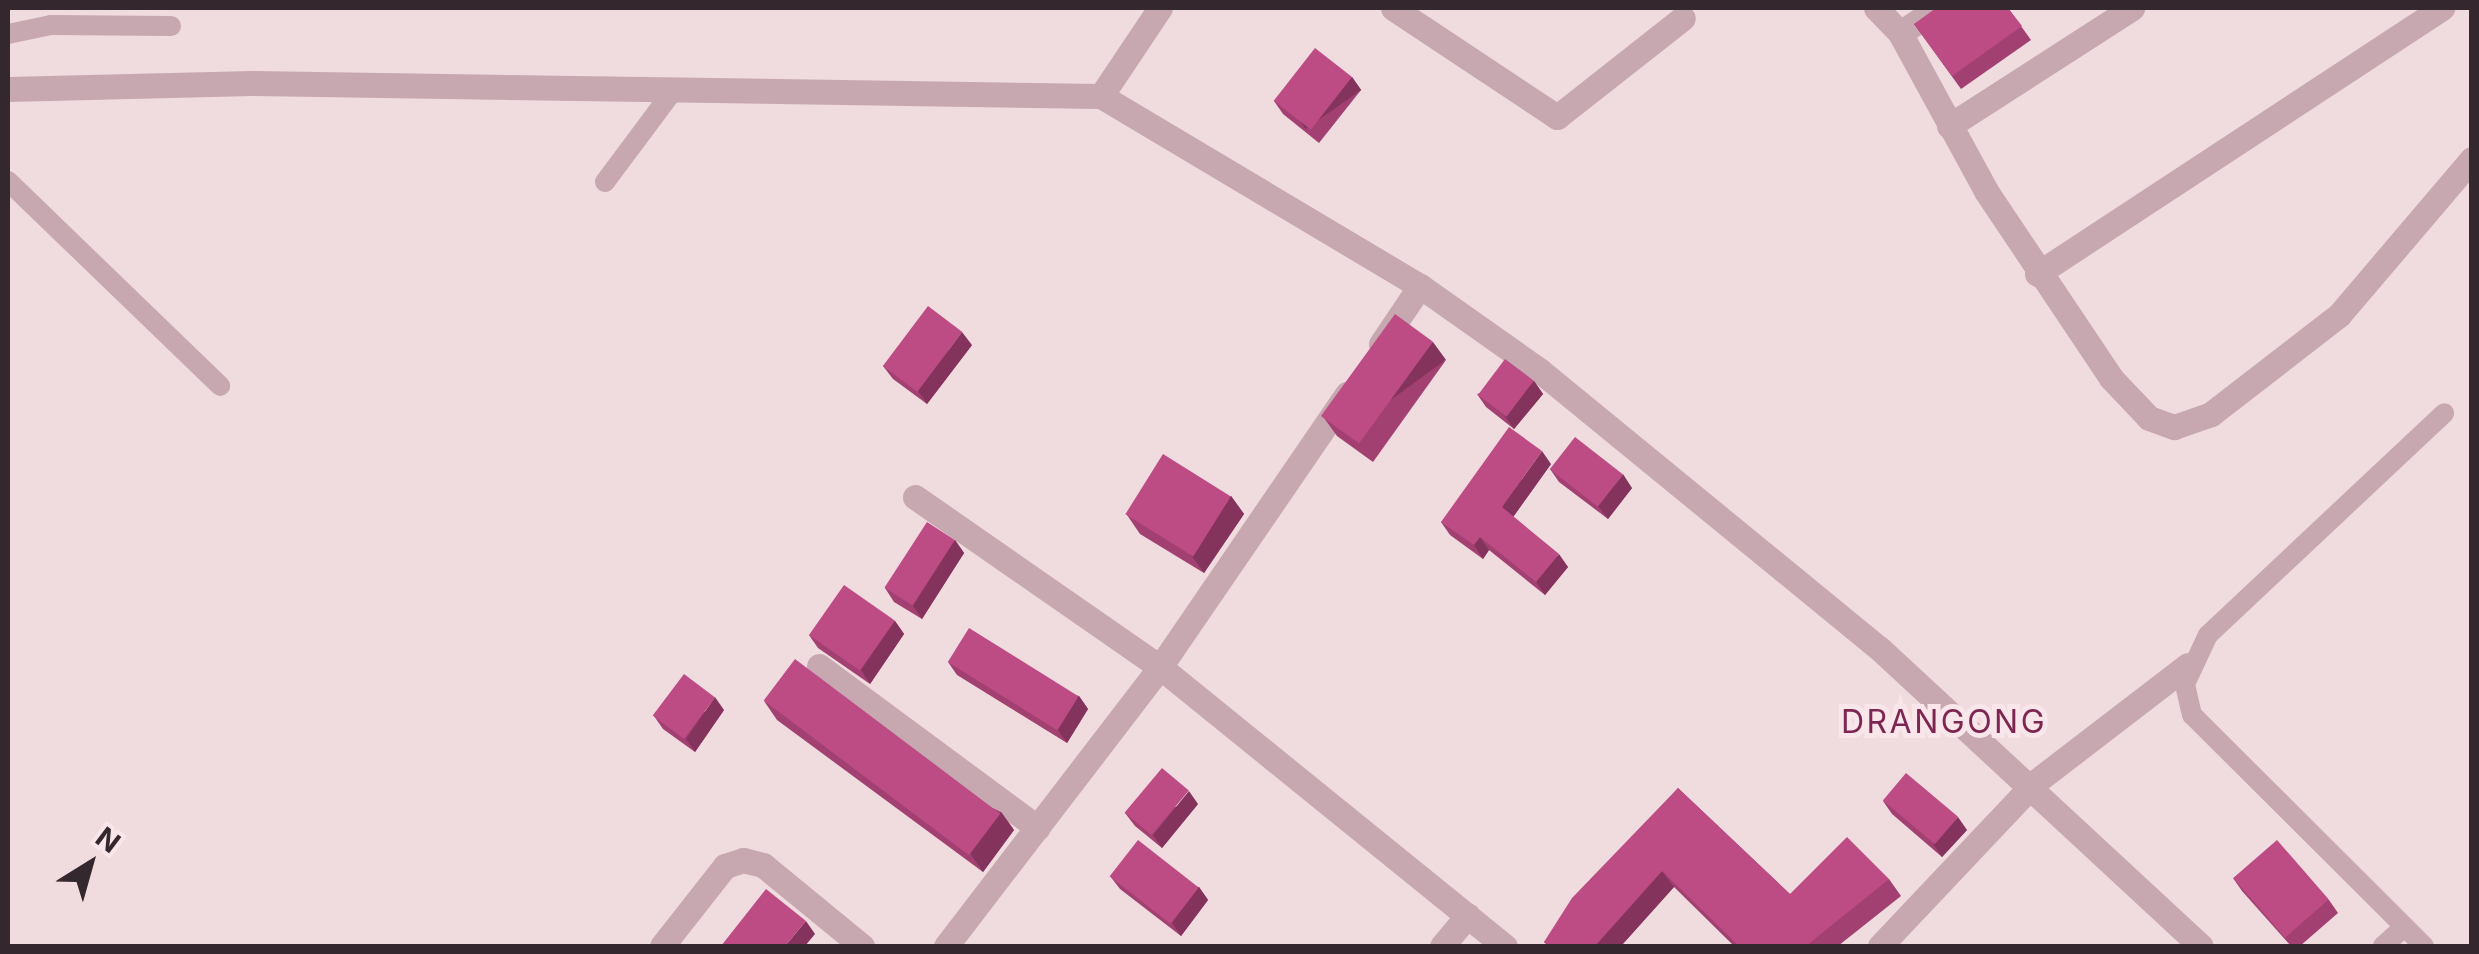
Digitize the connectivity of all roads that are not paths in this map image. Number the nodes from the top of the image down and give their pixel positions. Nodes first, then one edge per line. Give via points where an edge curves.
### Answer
1 (1158, 8) edge
2 (1393, 8) edge
3 (1876, 8) edge
4 (1938, 8) edge
5 (2132, 8) edge
6 (2442, 8) edge
7 (1681, 11) edge
8 (172, 26) dead end
9 (1900, 33) junction
10 (8, 34) edge
11 (8, 89) edge
12 (672, 92) junction
13 (1101, 96) junction
14 (1949, 126) junction
15 (2472, 159) edge
16 (8, 181) edge
17 (605, 182) dead end
18 (2038, 274) junction
19 (1420, 286) junction
20 (220, 386) dead end
21 (2444, 412) dead end
22 (915, 497) dead end
23 (819, 666) dead end
24 (2188, 666) junction
25 (1160, 667) junction
26 (2034, 783) junction
27 (1038, 828) junction
28 (1468, 916) junction
29 (2404, 926) junction
30 (2189, 942) edge
31 (662, 946) edge
32 (862, 946) edge
33 (946, 946) edge
34 (1442, 946) edge
35 (1506, 946) edge
36 (1880, 946) edge
37 (2384, 946) edge
38 (2424, 946) edge

1 - 13 street
2 - 7 street via 1557,116
3 - 9 street
4 - 9 street
5 - 14 street
6 - 18 street
8 - 10 lane via 52,25
9 - 14 street
11 - 12 street via 252,83
12 - 13 street
12 - 17 lane
13 - 19 street
14 - 18 street
15 - 18 street via 2340,316 2190,424 2150,418 2130,400
16 - 20 lane
19 - 25 street
19 - 26 street via 1539,370
21 - 24 lane via 2208,634
22 - 25 street
23 - 27 street
24 - 26 street
24 - 29 lane via 2192,715
25 - 27 street
25 - 28 street
26 - 30 street
26 - 36 street
27 - 33 street
28 - 34 street
28 - 35 street
29 - 37 lane
29 - 38 lane
31 - 32 street via 725,866 743,860 763,866

